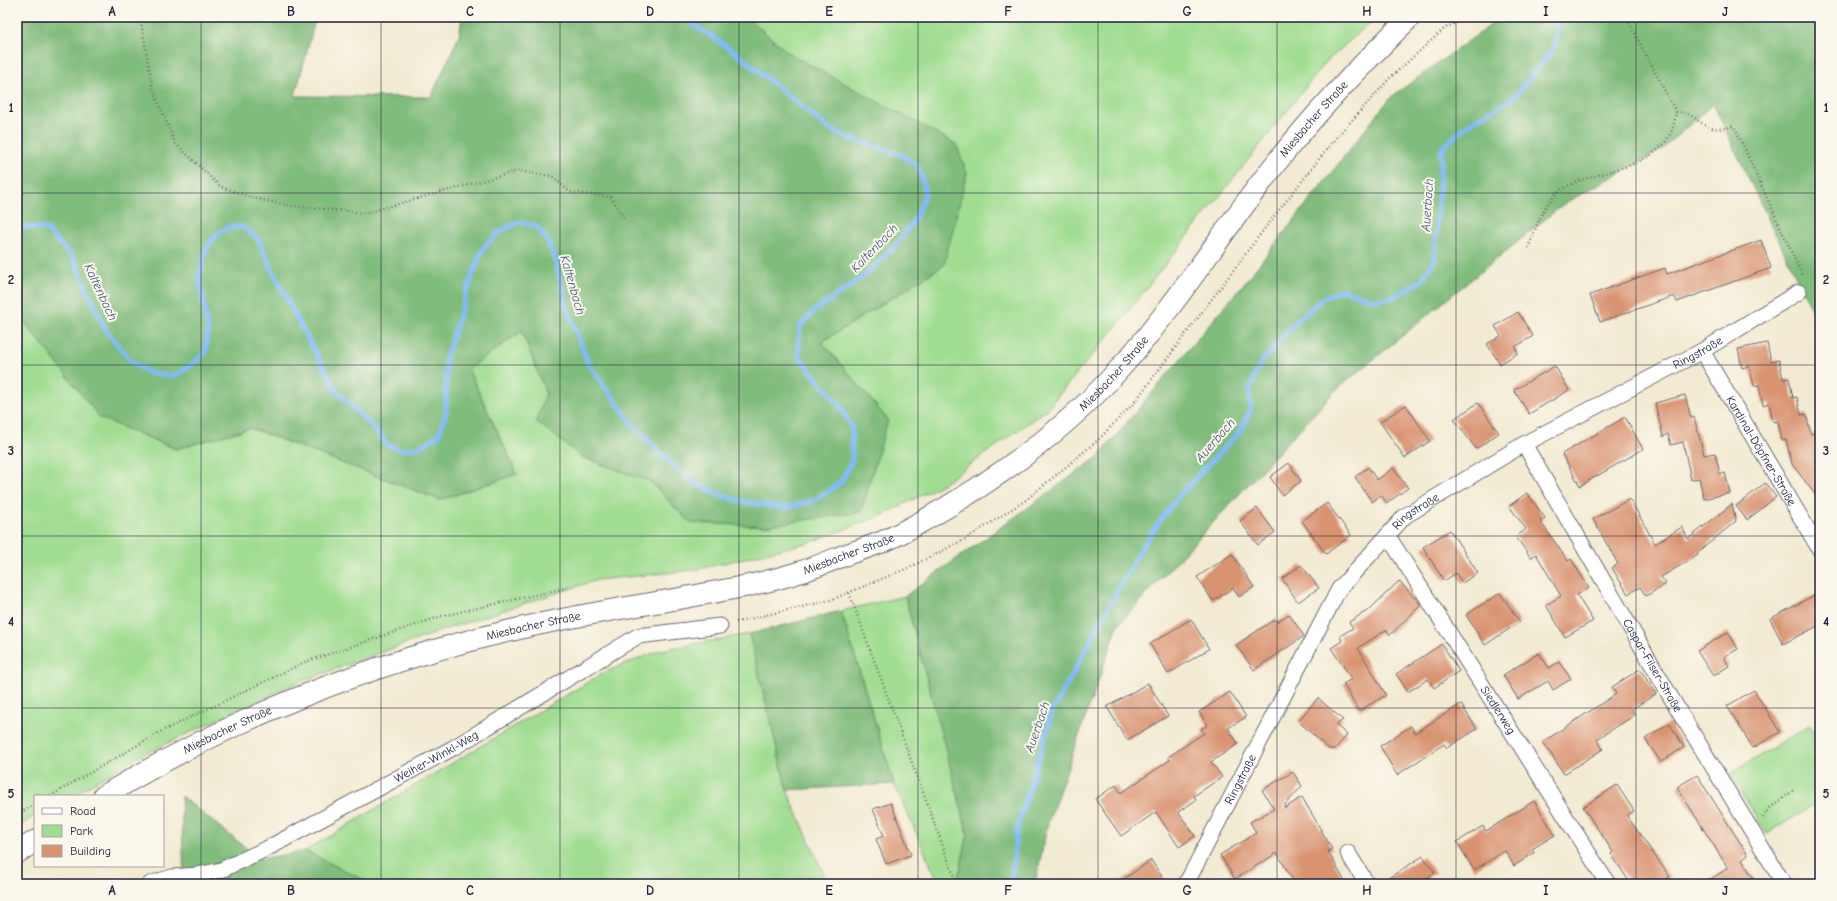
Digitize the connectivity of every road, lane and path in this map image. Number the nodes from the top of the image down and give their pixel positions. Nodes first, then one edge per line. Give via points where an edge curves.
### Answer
1 (140, 17) edge
2 (1410, 17) edge
3 (1626, 17) edge
4 (1676, 112) junction
5 (624, 218) dead end
6 (1528, 248) dead end
7 (1799, 292) joint
8 (1702, 350) junction
9 (1524, 444) junction
10 (1388, 536) junction
11 (1820, 550) edge
12 (849, 593) dead end
13 (720, 626) dead end
14 (1794, 790) dead end
15 (106, 795) edge
16 (34, 805) edge
17 (17, 815) edge
18 (34, 842) edge
19 (1762, 848) junction
20 (17, 853) edge
21 (1348, 853) dead end
22 (150, 884) edge
23 (957, 884) edge
24 (1186, 884) edge
25 (1368, 884) edge
26 (1608, 884) edge
27 (1784, 884) edge

1 - 5 path via 154,89 175,143 221,188 293,206 365,213 518,171 552,176 570,192 611,197
2 - 15 main road, Miesbacher Straße via 1367,59 1278,160 1165,313 1122,366 1033,450 954,503 892,538 800,572 737,588 608,610 512,630 420,655 328,686 235,725 142,772
3 - 4 path
4 - 6 path via 1668,138 1648,157 1560,191 1547,204
4 - 7 path via 1684,112 1710,129 1733,126 1806,284
7 - 8 street, Ringstraße
8 - 9 street, Ringstraße
8 - 11 street, Kardinal-Döpfner-Straße
9 - 10 street, Ringstraße via 1405,516
9 - 19 street, Caspar-Filser-Straße via 1680,713
10 - 24 street, Ringstraße via 1339,589
10 - 26 street, Siedlerweg
12 - 23 path
13 - 22 street, Weiher-Winkl-Weg via 638,636 454,748 268,848 221,870 172,877
14 - 19 path via 1770,808 1764,817 1761,824
16 - 17 path
18 - 20 main road
19 - 27 street, Caspar-Filser-Straße
21 - 25 street

